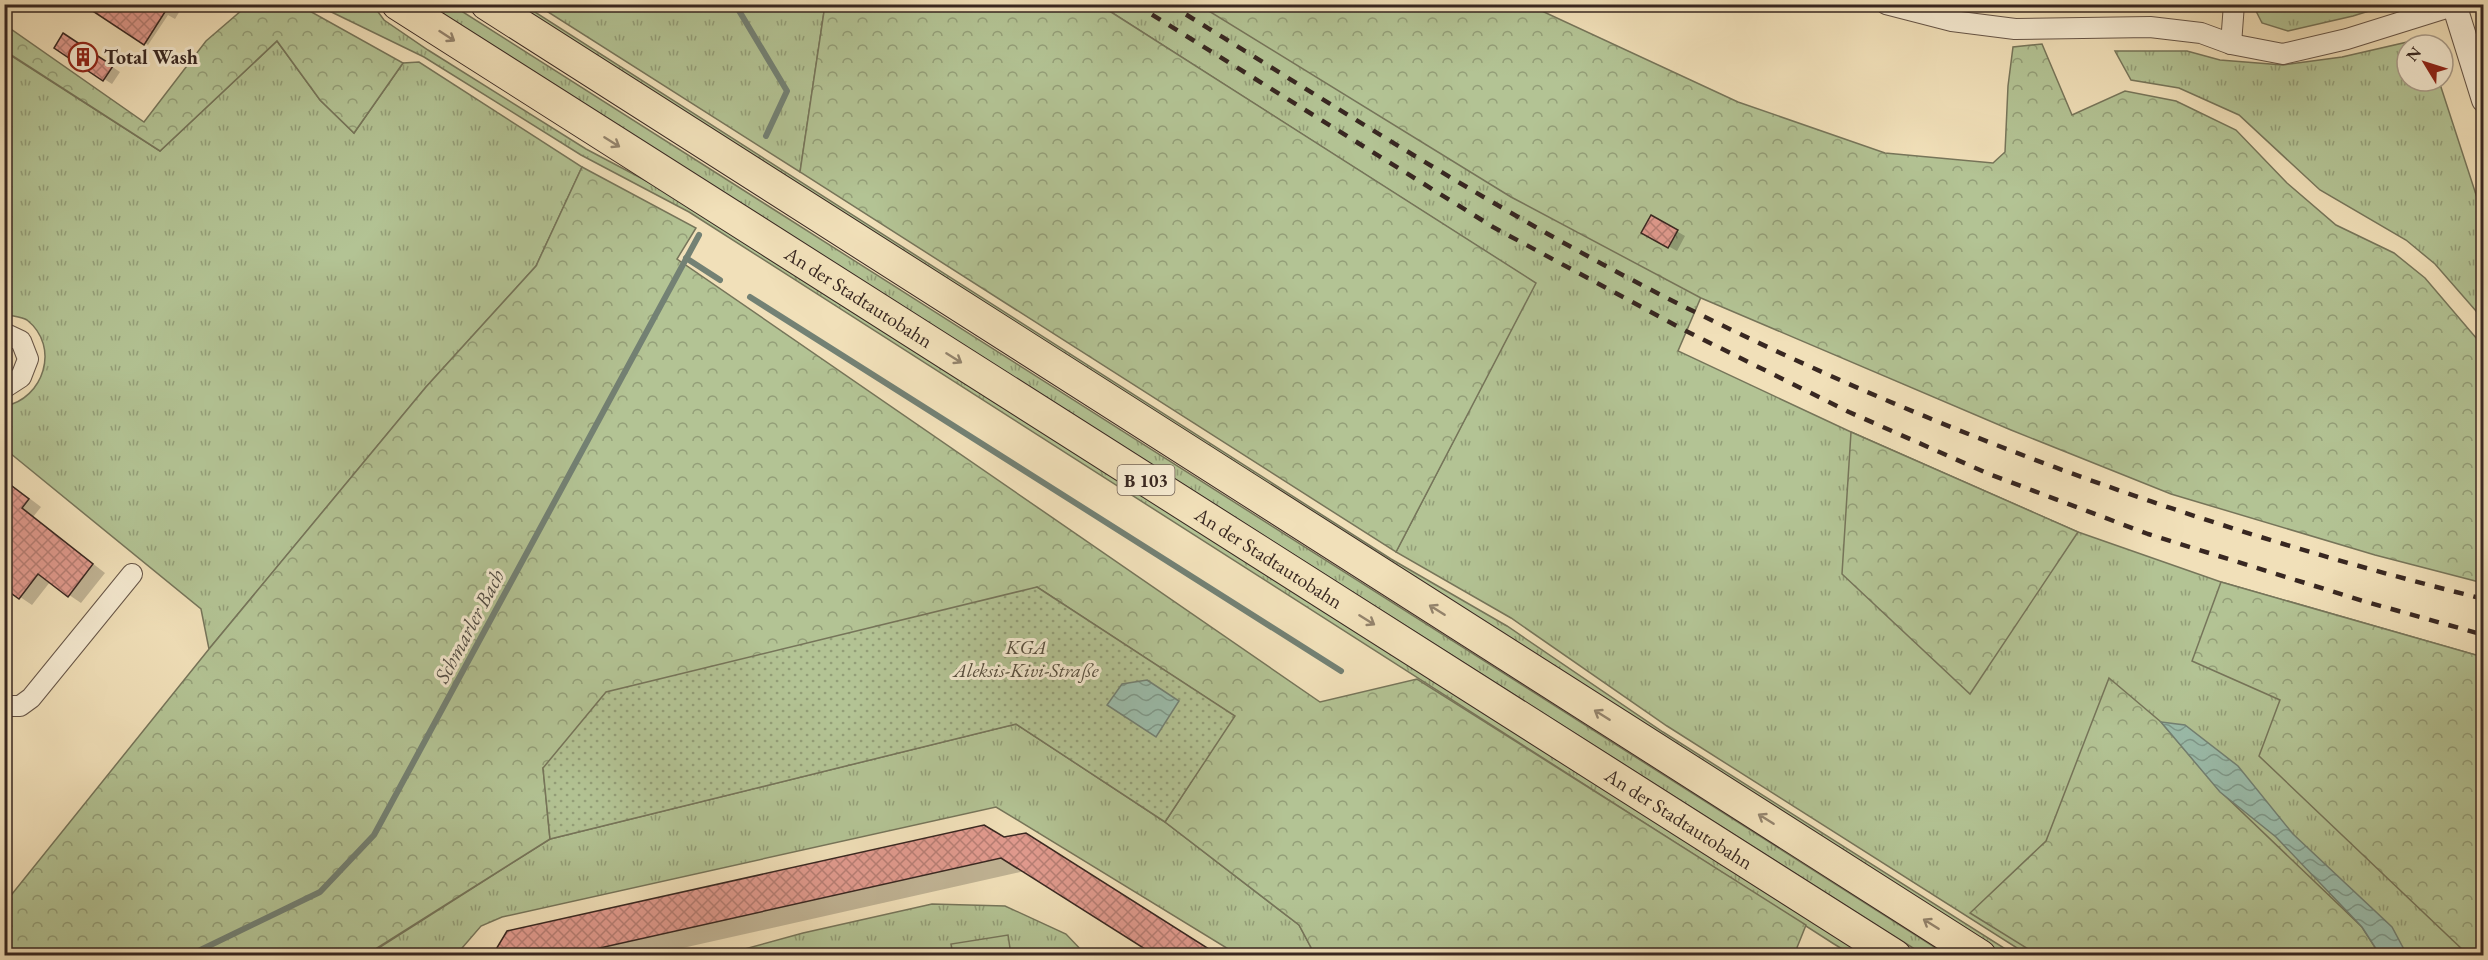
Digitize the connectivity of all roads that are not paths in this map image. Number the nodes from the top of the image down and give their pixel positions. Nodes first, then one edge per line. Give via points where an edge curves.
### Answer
1 (398, 4) edge
2 (487, 4) edge
3 (1886, 4) edge
4 (2234, 4) edge
5 (2456, 5) edge
6 (2231, 44) junction
7 (2484, 100) edge
8 (4, 333) edge
9 (4, 388) edge
10 (132, 574) dead end
11 (4, 706) edge
12 (1895, 956) edge
13 (1980, 956) edge

1 -> 12 highway, An der Stadtautobahn / B 103
13 -> 2 highway, B 103
3 - 6 street via 1952,21 2015,29 2150,27 2201,33
4 - 6 street
5 - 6 street via 2347,39 2283,54
5 - 7 street
8 - 9 street via 21,341 28,359 21,377
10 - 11 street via 31,698 20,706

